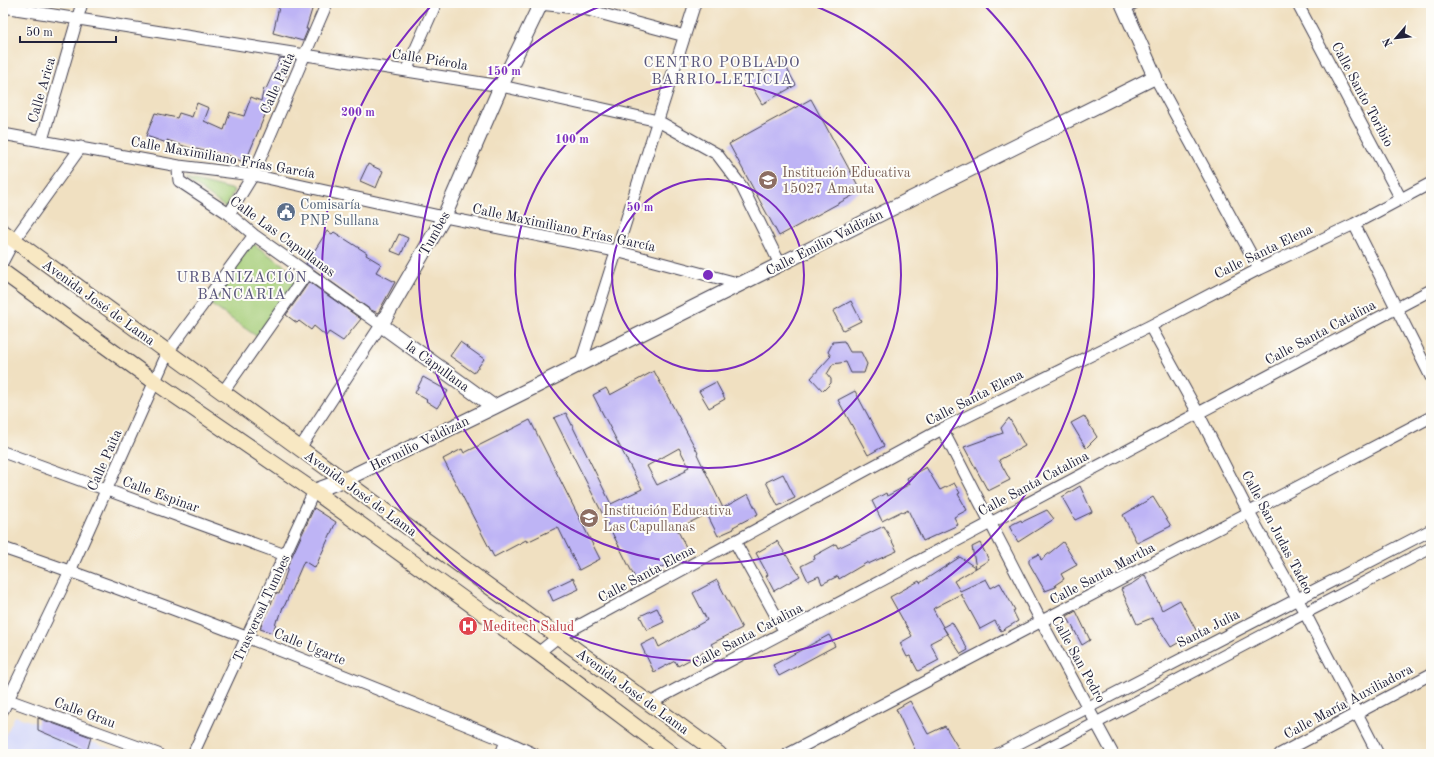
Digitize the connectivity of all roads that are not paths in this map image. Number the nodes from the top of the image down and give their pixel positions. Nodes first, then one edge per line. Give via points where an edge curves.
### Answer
1 (82, 3) edge
2 (327, 3) edge
3 (436, 3) edge
4 (695, 3) edge
5 (1297, 3) edge
6 (541, 4) edge
7 (1127, 5) edge
8 (3, 7) edge
9 (78, 19) junction
10 (684, 36) junction
11 (306, 54) junction
12 (406, 71) junction
13 (1155, 77) junction
14 (501, 86) junction
15 (658, 121) junction
16 (3, 134) edge
17 (42, 140) junction
18 (81, 147) junction
19 (179, 166) junction
20 (253, 175) junction
21 (1431, 183) edge
22 (1401, 199) junction
23 (229, 214) junction
24 (444, 217) junction
25 (1354, 224) junction
26 (254, 235) junction
27 (9, 236) edge
28 (616, 251) junction
29 (3, 261) edge
30 (780, 264) junction
31 (1259, 268) junction
32 (3, 272) edge
33 (307, 273) junction
34 (741, 284) junction
35 (1431, 290) edge
36 (1397, 308) junction
37 (381, 325) junction
38 (1150, 326) junction
39 (168, 352) junction
40 (581, 364) junction
41 (1431, 377) edge
42 (155, 382) junction
43 (223, 392) junction
44 (494, 407) junction
45 (1198, 413) junction
46 (1431, 418) edge
47 (942, 429) junction
48 (300, 448) junction
49 (3, 452) edge
50 (344, 480) junction
51 (106, 490) junction
52 (314, 491) junction
53 (1249, 513) junction
54 (991, 523) junction
55 (1431, 530) edge
56 (735, 542) junction
57 (3, 548) edge
58 (1431, 548) edge
59 (285, 556) junction
60 (70, 571) junction
61 (1297, 600) junction
62 (1305, 613) junction
63 (1041, 621) junction
64 (785, 632) junction
65 (248, 637) junction
66 (558, 637) junction
67 (538, 653) junction
68 (1431, 674) edge
69 (5, 699) edge
70 (650, 703) junction
71 (1088, 706) junction
72 (3, 710) edge
73 (1356, 714) junction
74 (1096, 723) junction
75 (506, 741) junction
76 (158, 754) edge
77 (193, 754) edge
78 (501, 754) edge
79 (534, 754) edge
80 (672, 754) edge
81 (719, 754) edge
82 (788, 754) edge
83 (998, 754) edge
84 (1037, 754) edge
85 (1113, 754) edge
86 (1280, 754) edge
87 (1378, 754) edge

1 - 9 street, Calle Arica
2 - 11 street, Calle Paita
3 - 12 street
4 - 10 street
5 - 22 street, Calle Santo Toribio
6 - 10 street via 584,9
6 - 14 street, Tumbes
7 - 13 street
8 - 9 street, Calle Piérola
9 - 11 street, Calle Piérola
9 - 17 street, Calle Arica
10 - 15 street
11 - 12 street, Calle Piérola
11 - 20 street, Calle Paita
12 - 14 street, Calle Piérola
13 - 30 street, Calle Emilio Valdizán
13 - 31 street
14 - 15 street, Calle Piérola
14 - 24 street, Tumbes
15 - 28 street
15 - 30 street, Calle Piérola via 716,154 742,186
16 - 17 street, Calle Maximiliano Frías García
17 - 18 street, Calle Maximiliano Frías García
18 - 19 street, Calle Maximiliano Frías García
18 - 27 street
19 - 20 street, Calle Maximiliano Frías García
19 - 23 street, Calle Las Capullanas via 179,181
20 - 23 street, Calle Paita
20 - 24 street, Calle Maximiliano Frías García
21 - 22 street, Calle Santa Elena
22 - 25 street, Calle Santa Elena
23 - 26 street, Calle Las Capullanas
24 - 28 street, Calle Maximiliano Frías García
24 - 37 street, Tumbes
25 - 31 street, Calle Santa Elena
25 - 36 street
26 - 33 street, Calle Las Capullanas
26 - 39 street, Calle Paita
27 - 29 street
27 - 39 main road, Avenida José de Lama
28 - 34 street, Calle Maximiliano Frías García
28 - 40 street
30 - 34 street, Calle Emilio Valdizán
31 - 38 street, Calle Santa Elena
32 - 42 main road, Avenida José de Lama
33 - 37 street, Calle Las Capullanas
33 - 43 street
34 - 40 street, Calle Emilio Valdizán
35 - 36 street, Calle Santa Catalina
36 - 41 street
36 - 45 street, Calle Santa Catalina
37 - 44 street, la Capullana
37 - 48 street, Tumbes
38 - 45 street, Calle San Judas Tadeo
38 - 47 street, Calle Santa Elena
39 - 42 street, Calle Paita
39 - 43 main road, Avenida José de Lama
40 - 44 street, Calle Emilio Valdizán
42 - 51 street, Calle Paita
42 - 52 main road, Avenida José de Lama
43 - 48 main road, Avenida José de Lama
44 - 50 street, Hermilio Valdizan
45 - 53 street, Calle San Judas Tadeo
45 - 54 street, Calle Santa Catalina
46 - 53 street, Calle Santa Martha
47 - 54 street, Calle San Pedro
47 - 56 street, Calle Santa Elena
48 - 50 main road, Avenida José de Lama
49 - 51 street, Calle Espinar
50 - 52 street
50 - 66 main road, Avenida José de Lama
51 - 59 street, Calle Espinar
51 - 60 street, Calle Paita
52 - 59 street, Trasversal Tumbes
52 - 67 main road, Avenida José de Lama
53 - 61 street, Calle San Judas Tadeo
53 - 63 street, Calle Santa Martha
54 - 63 street, Calle San Pedro
54 - 64 street, Calle Santa Catalina
55 - 61 street, Santa Julia
56 - 64 street
56 - 66 street, Calle Santa Elena
57 - 60 street, Calle Ugarte
58 - 62 street
59 - 65 street, Trasversal Tumbes
60 - 65 street, Calle Ugarte
60 - 69 street, Calle Paita
61 - 62 street, Calle San Judas Tadeo
61 - 71 street, Santa Julia
62 - 73 street, Calle San Judas Tadeo
62 - 74 street
63 - 71 street, Calle San Pedro
63 - 82 street, Calle Santa Martha
64 - 70 street, Calle Santa Catalina
65 - 75 street, Calle Ugarte
65 - 77 street, Trasversal Tumbes
66 - 67 street, Calle Santa Elena
66 - 70 main road, Avenida José de Lama
67 - 80 main road, Avenida José de Lama
68 - 73 street, Calle María Auxiliadora
69 - 72 street, Calle Paita
69 - 76 street, Calle Grau
70 - 81 main road, Avenida José de Lama
71 - 74 street, Calle San Pedro
71 - 83 street, Santa Julia
73 - 86 street, Calle María Auxiliadora
73 - 87 street, Calle San Judas Tadeo
74 - 84 street
74 - 85 street, Calle San Pedro
75 - 78 street
75 - 79 street, Calle Ugarte

